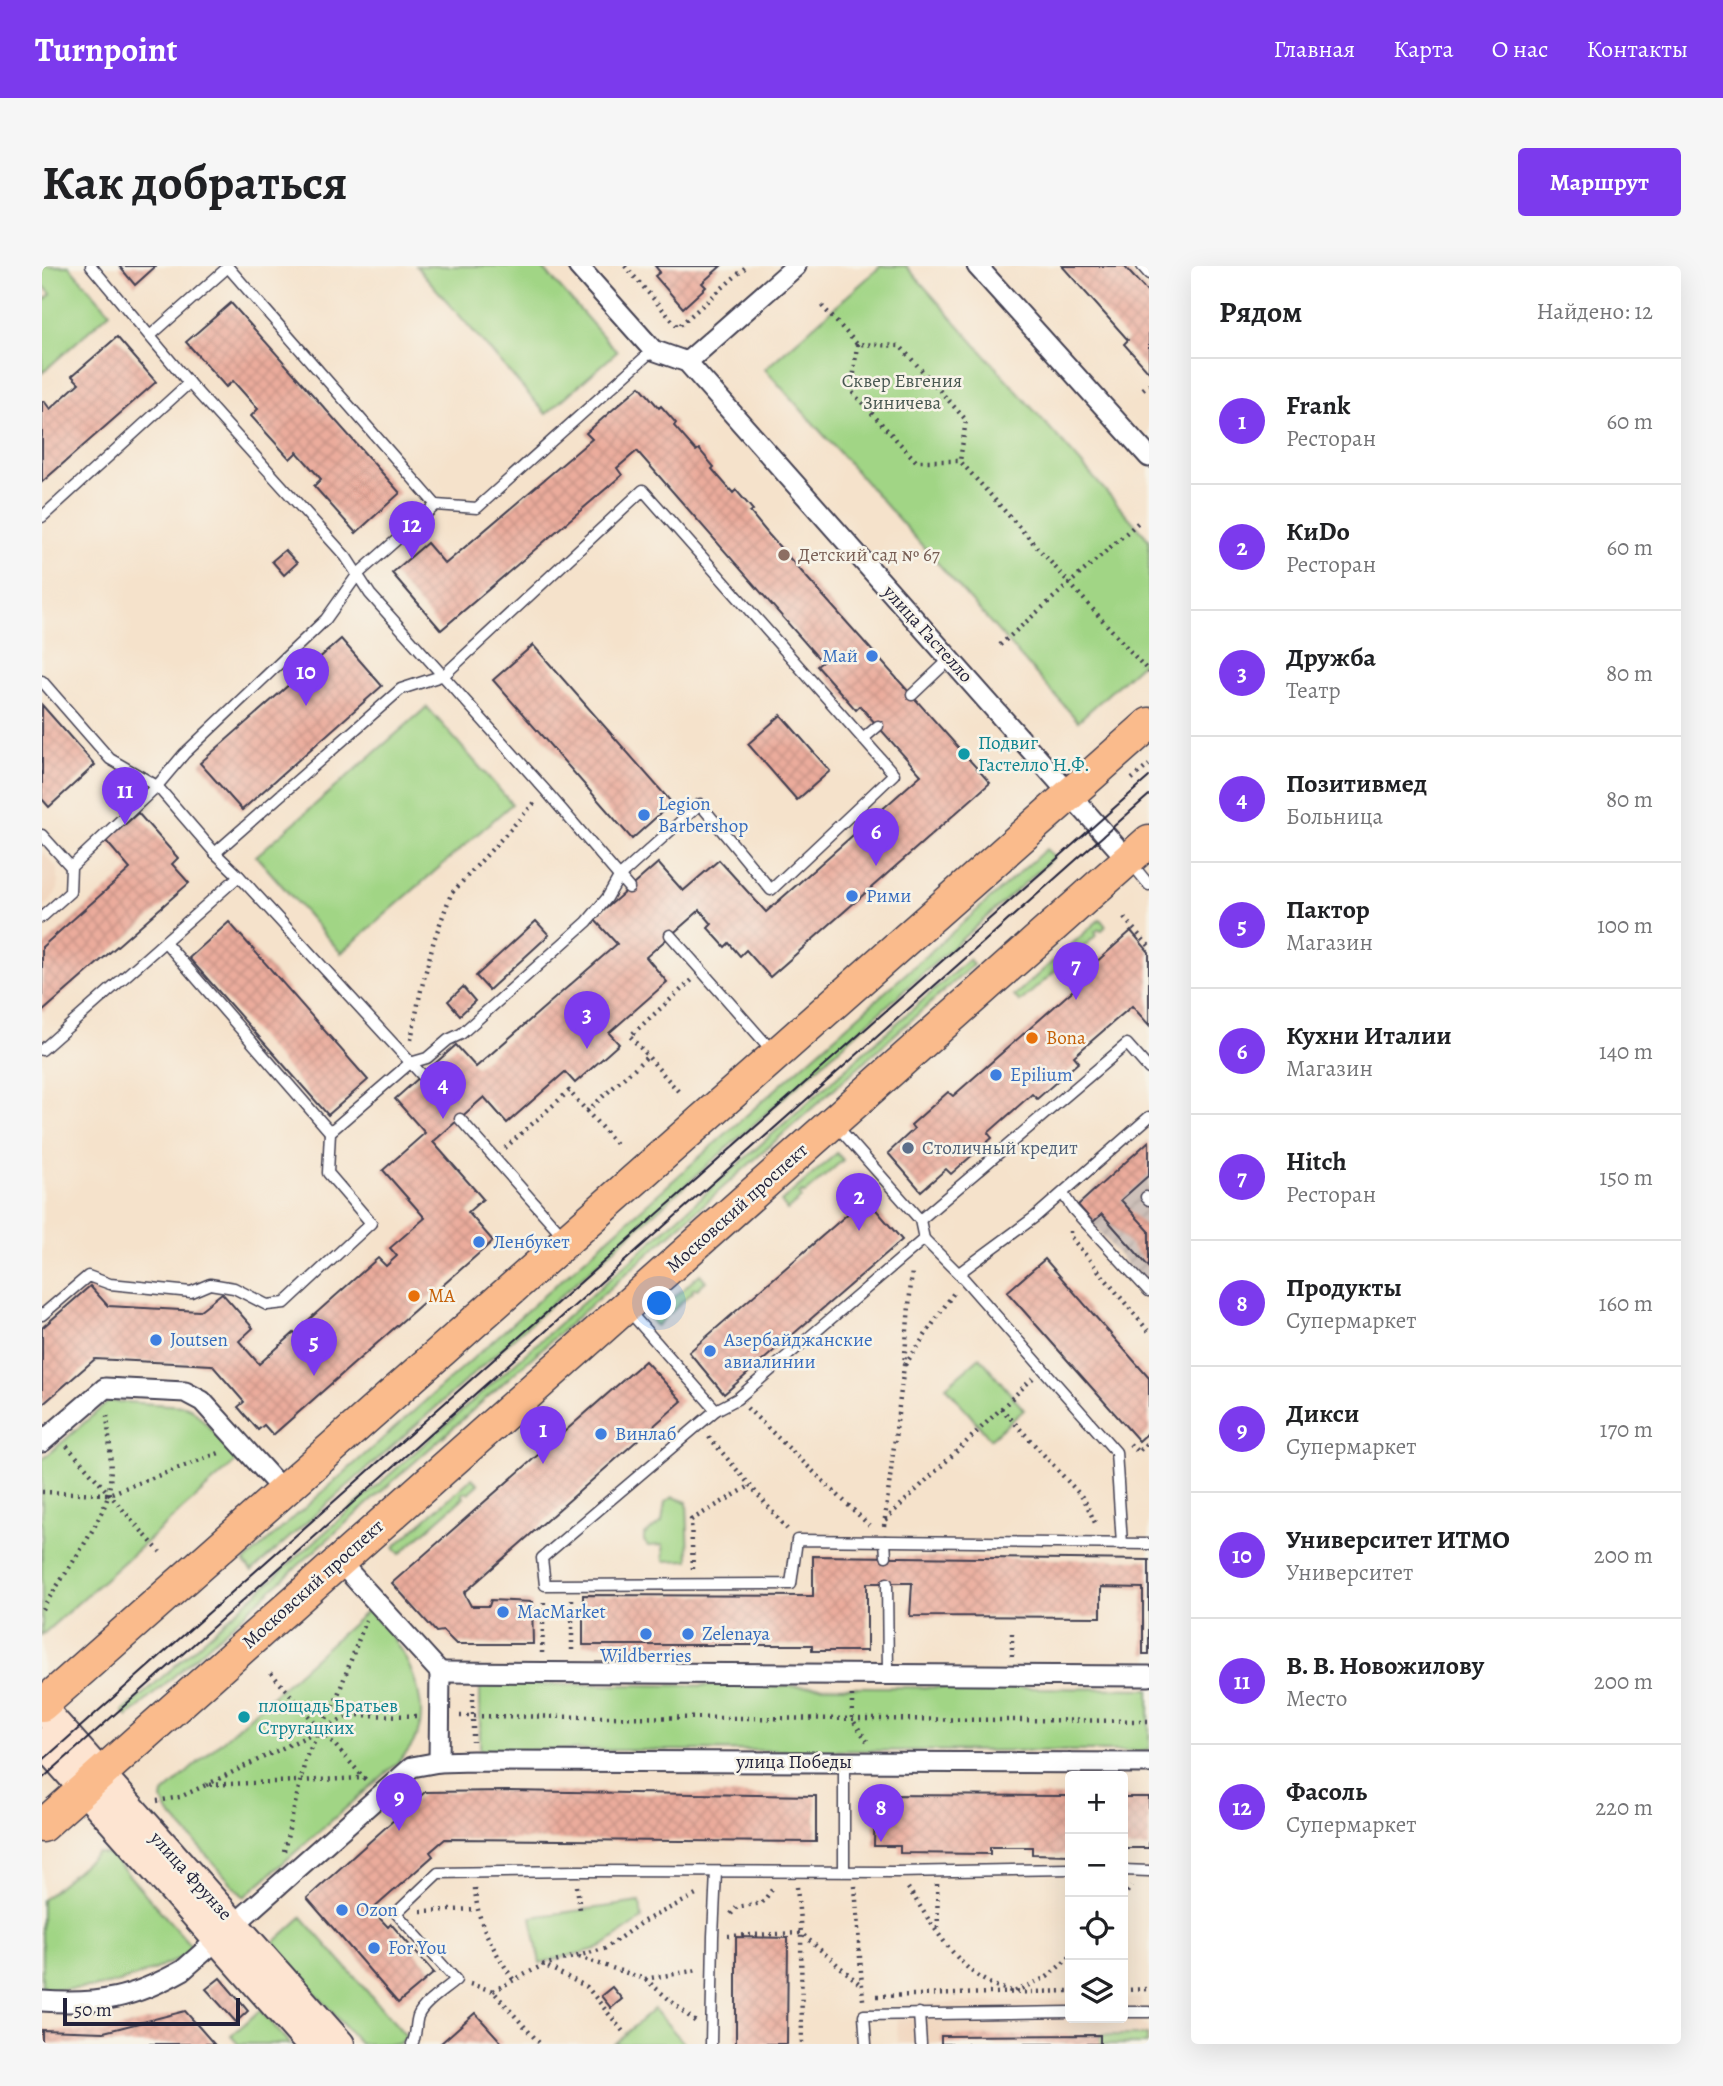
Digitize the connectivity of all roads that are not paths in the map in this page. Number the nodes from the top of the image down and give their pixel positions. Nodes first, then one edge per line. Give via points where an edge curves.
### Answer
1 (91, 266) edge
2 (578, 266) edge
3 (796, 266) edge
4 (977, 266) edge
5 (1142, 266) edge
6 (228, 267) edge
7 (1149, 274) edge
8 (150, 336) junction
9 (653, 350) junction
10 (687, 362) junction
11 (189, 383) junction
12 (1149, 457) edge
13 (436, 505) junction
14 (42, 517) edge
15 (358, 574) junction
16 (950, 659) junction
17 (444, 675) junction
18 (42, 681) edge
19 (912, 695) dead end
20 (1149, 724) edge
21 (878, 726) dead end
22 (864, 738) junction
23 (157, 786) junction
24 (1070, 794) junction
25 (42, 835) edge
26 (1139, 851) edge
27 (215, 853) junction
28 (71, 867) junction
29 (239, 876) junction
30 (619, 877) junction
31 (1149, 886) edge
32 (629, 888) dead end
33 (42, 917) edge
34 (670, 935) dead end
35 (165, 942) junction
36 (42, 1050) edge
37 (776, 1056) junction
38 (410, 1063) junction
39 (1149, 1069) edge
40 (422, 1075) dead end
41 (1149, 1117) edge
42 (460, 1119) dead end
43 (833, 1122) junction
44 (330, 1132) junction
45 (1063, 1194) junction
46 (920, 1220) junction
47 (924, 1239) junction
48 (567, 1241) junction
49 (961, 1276) junction
50 (1149, 1291) edge
51 (625, 1307) junction
52 (42, 1315) edge
53 (716, 1410) junction
54 (42, 1442) edge
55 (284, 1492) junction
56 (885, 1541) junction
57 (1122, 1544) junction
58 (1149, 1544) edge
59 (886, 1556) dead end
60 (339, 1561) junction
61 (887, 1583) dead end
62 (440, 1672) junction
63 (888, 1674) junction
64 (1149, 1676) edge
65 (42, 1707) edge
66 (42, 1742) edge
67 (439, 1762) junction
68 (844, 1762) junction
69 (1149, 1763) edge
70 (92, 1781) junction
71 (42, 1826) edge
72 (1065, 1869) edge
73 (1128, 1870) edge
74 (849, 1871) junction
75 (1149, 1871) edge
76 (716, 1872) junction
77 (226, 1932) junction
78 (42, 2001) edge
79 (1065, 2012) edge
80 (1128, 2012) edge
81 (1149, 2012) edge
82 (919, 2014) junction
83 (711, 2040) edge
84 (310, 2044) edge
85 (340, 2044) edge
86 (412, 2044) edge
87 (866, 2044) edge
88 (921, 2044) edge

1 - 8 lane
2 - 9 street, улица Гастелло
3 - 10 street
4 - 12 street
5 - 7 lane
6 - 8 lane
6 - 13 lane
8 - 11 lane
9 - 10 street, улица Гастелло
9 - 13 lane via 477,508
10 - 16 street, улица Гастелло
11 - 14 lane
11 - 15 lane
13 - 15 lane
15 - 17 lane via 370,594
15 - 23 lane via 326,619 184,754
16 - 19 lane
16 - 24 street, улица Гастелло
17 - 22 lane via 643,490
17 - 27 lane via 401,689
17 - 30 lane
18 - 23 lane via 110,759
20 - 24 main road
21 - 22 lane
22 - 30 lane via 894,775 771,890 700,804
23 - 27 lane
23 - 28 lane
24 - 26 street, улица Гастелло
24 - 37 main road
25 - 28 lane
26 - 31 lane
26 - 43 main road, Московский проспект
27 - 29 lane
28 - 33 lane via 70,892
29 - 35 lane
29 - 38 lane
30 - 32 lane
30 - 38 lane via 587,922 461,1034 427,1058
34 - 37 lane
35 - 36 lane
35 - 44 lane
37 - 48 main road
38 - 40 lane
38 - 44 lane
39 - 46 lane via 1127,1044
41 - 45 lane
42 - 48 lane
43 - 46 lane
43 - 51 main road, Московский проспект
44 - 52 lane via 328,1173 371,1223 285,1303 267,1305 234,1288 211,1284 191,1292 110,1283 88,1276
45 - 49 lane
45 - 50 lane
46 - 47 lane
47 - 49 lane
47 - 53 lane via 737,1399
48 - 55 main road
49 - 57 lane via 1116,1452
51 - 53 lane
51 - 60 main road, Московский проспект
53 - 56 lane via 542,1558 545,1585 791,1584 797,1540
54 - 55 street via 105,1388 185,1392 194,1395
55 - 65 main road
56 - 57 lane
56 - 59 lane
57 - 58 lane
60 - 62 street
60 - 70 main road, Московский проспект
61 - 63 lane
62 - 63 street
62 - 67 street
63 - 64 street
65 - 70 street, улица Фрунзе
66 - 70 street, улица Фрунзе
67 - 68 street, улица Победы
67 - 77 street via 412,1767
68 - 69 street, улица Победы
68 - 74 lane
70 - 71 main road, Московский проспект
70 - 77 street, улица Фрунзе
72 - 74 lane
73 - 75 lane
74 - 76 lane
76 - 83 lane
76 - 86 lane via 438,1873 396,1913 456,1980 418,2016
77 - 78 street via 183,1970 152,1987 109,2001
77 - 84 street, улица Фрунзе
77 - 85 street, улица Фрунзе
79 - 82 lane
80 - 81 lane
82 - 87 lane via 864,2015
82 - 88 lane

